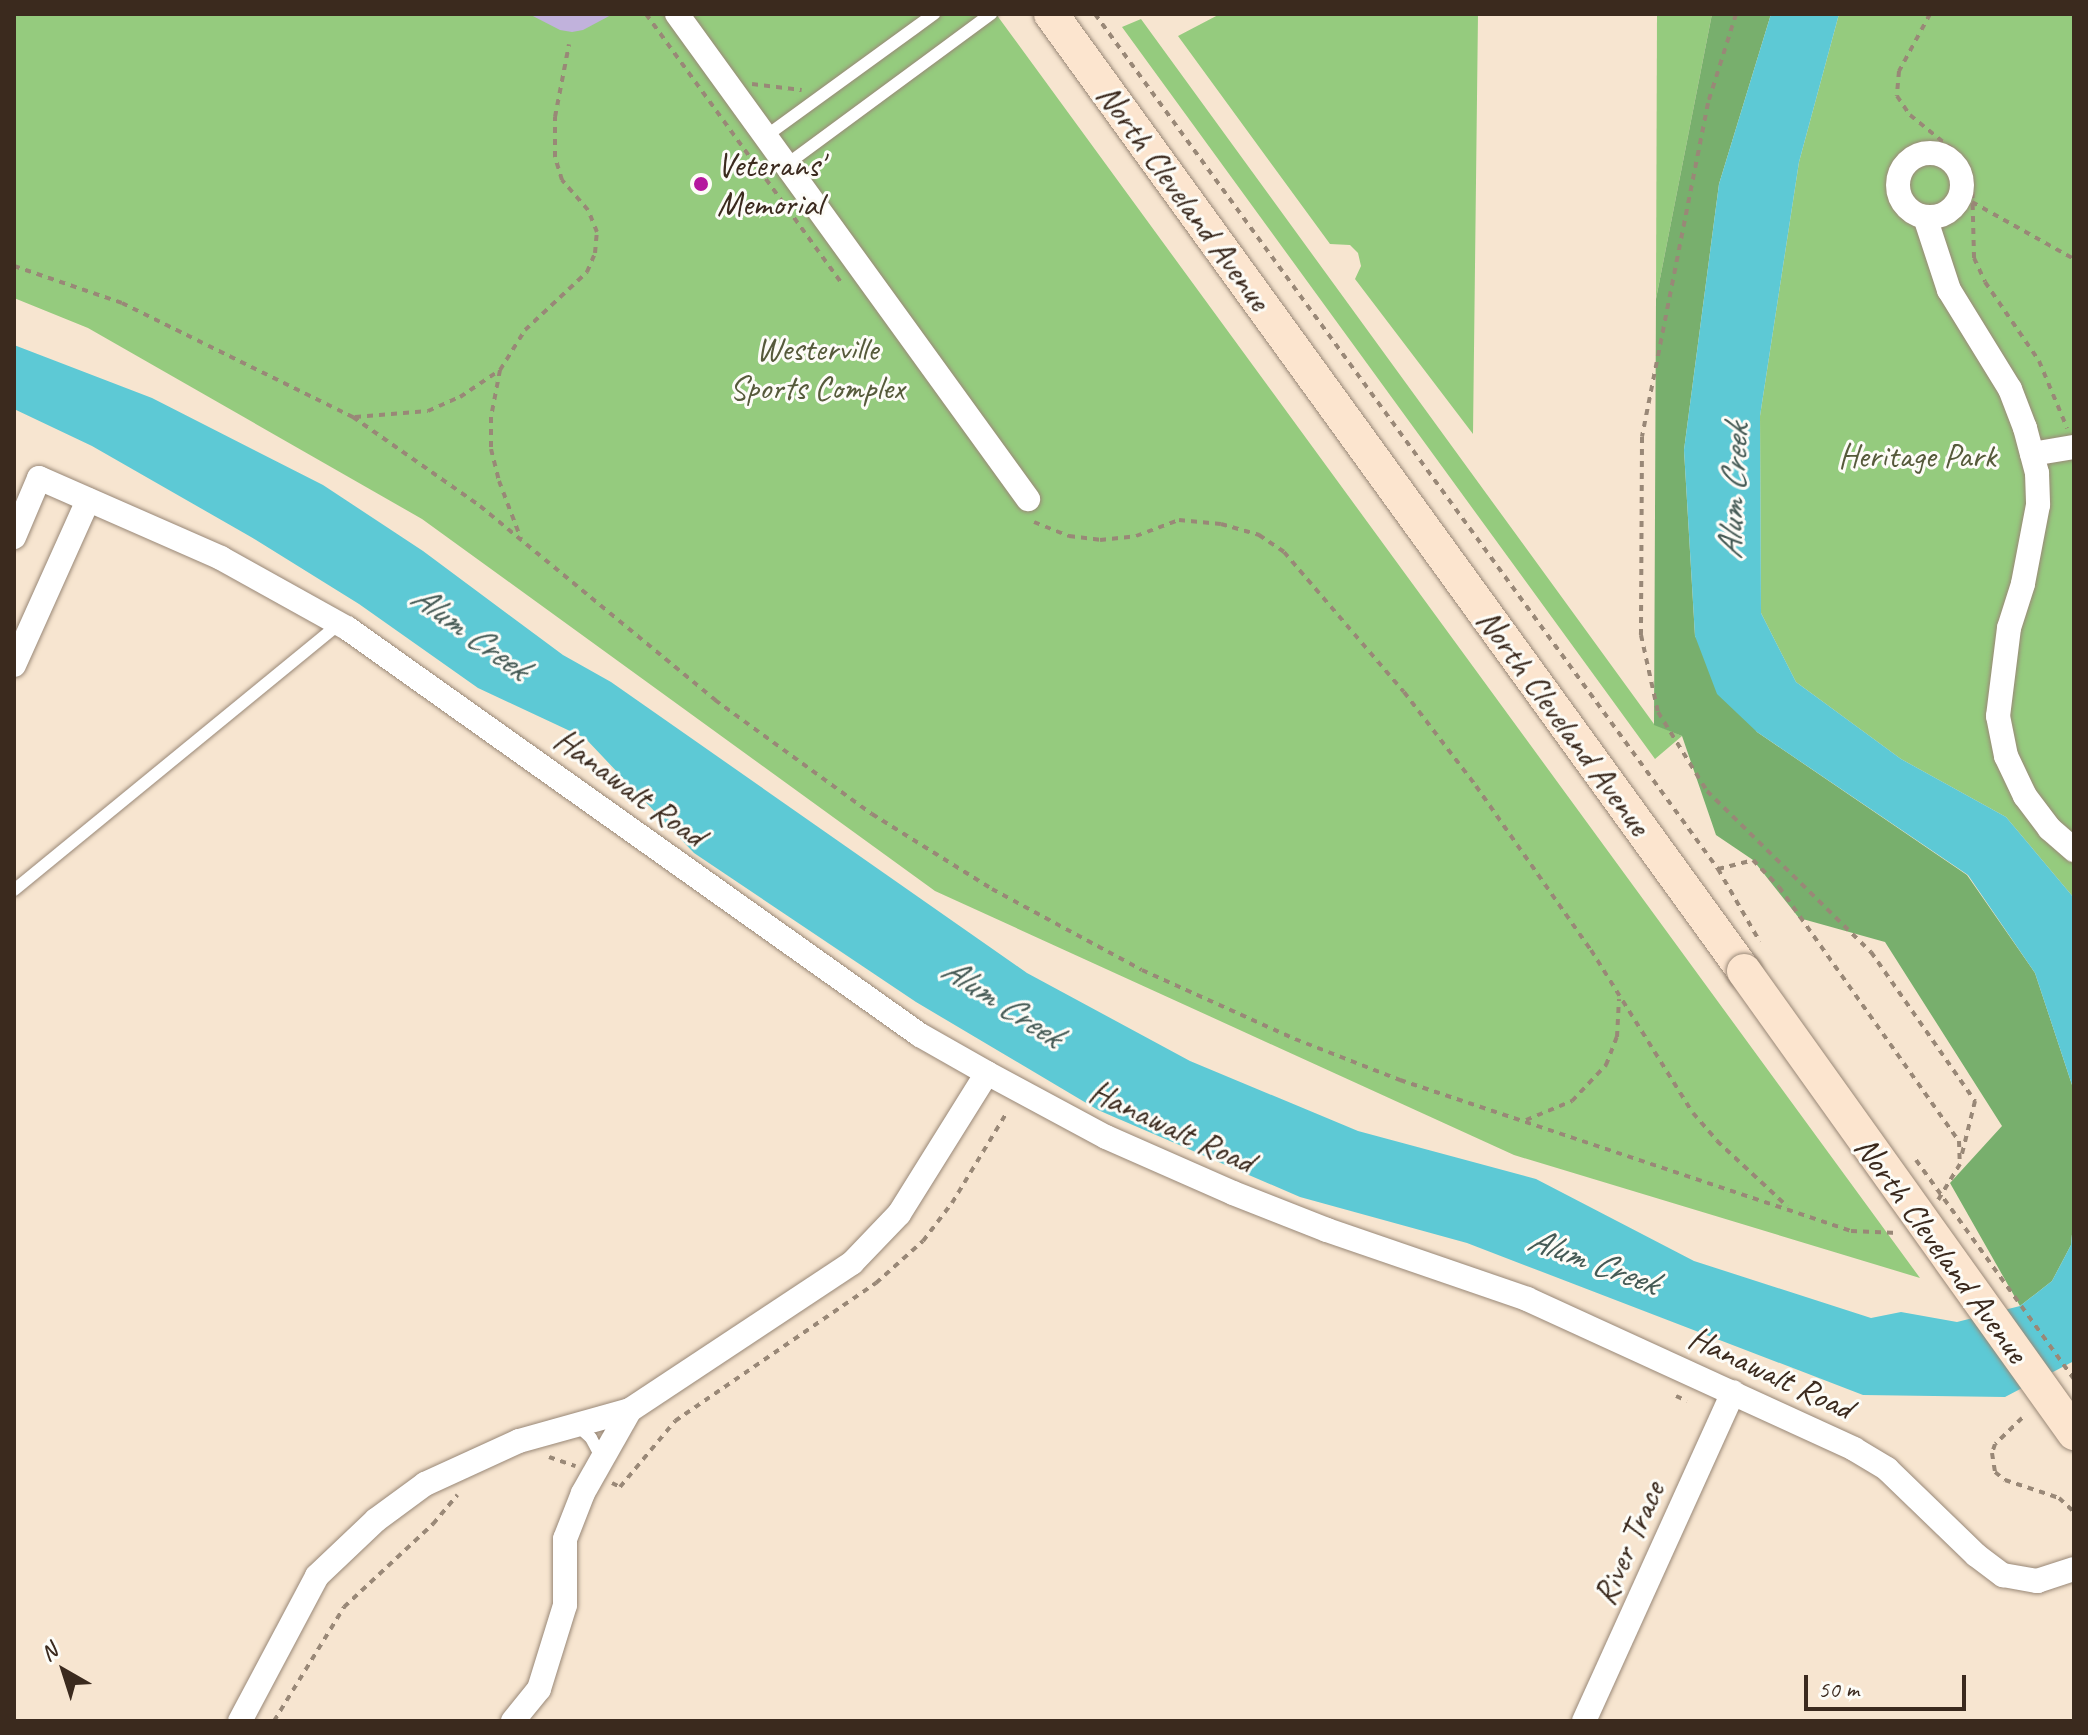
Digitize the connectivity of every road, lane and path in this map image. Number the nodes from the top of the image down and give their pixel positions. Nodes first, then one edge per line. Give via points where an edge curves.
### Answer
1 (646, 14) edge
2 (677, 14) edge
3 (934, 14) edge
4 (991, 14) edge
5 (1051, 14) edge
6 (1095, 14) edge
7 (1736, 14) edge
8 (1930, 14) edge
9 (569, 44) dead end
10 (806, 91) dead end
11 (736, 95) junction
12 (766, 136) junction
13 (786, 165) junction
14 (1972, 202) junction
15 (1925, 217) dead end
16 (2074, 259) edge
17 (14, 266) edge
18 (500, 370) junction
19 (353, 417) junction
20 (2074, 447) edge
21 (2032, 454) junction
22 (88, 500) junction
23 (1026, 506) joint
24 (14, 537) edge
25 (522, 541) junction
26 (339, 624) junction
27 (14, 665) edge
28 (2074, 850) edge
29 (1718, 869) junction
30 (14, 890) edge
31 (1753, 958) junction
32 (1619, 997) junction
33 (987, 1073) junction
34 (1524, 1120) junction
35 (1916, 1160) dead end
36 (1960, 1164) junction
37 (1789, 1208) junction
38 (1932, 1208) dead end
39 (1907, 1229) dead end
40 (2074, 1379) edge
41 (1733, 1392) junction
42 (1676, 1396) dead end
43 (1687, 1401) dead end
44 (630, 1410) junction
45 (2022, 1418) dead end
46 (577, 1425) junction
47 (2074, 1433) edge
48 (542, 1458) dead end
49 (602, 1459) junction
50 (572, 1465) dead end
51 (466, 1489) dead end
52 (2074, 1512) edge
53 (2074, 1569) edge
54 (240, 1721) edge
55 (274, 1721) edge
56 (513, 1721) edge
57 (1584, 1721) edge

1 - 11 path via 715,111
2 - 11 street
3 - 12 lane
4 - 13 lane
5 - 31 main road, North Cleveland Avenue
6 - 29 path
7 - 36 path via 1708,103 1642,437 1641,635 1658,712 1707,791 1871,952 1975,1101
8 - 14 path via 1899,71 1897,96 1910,115 1959,155 1972,180
9 - 18 path via 555,117 555,157 562,180 588,210 597,232 595,253 587,272 525,330
10 - 11 path via 756,81
11 - 12 street
12 - 13 street
13 - 23 street
14 - 16 path
14 - 20 path via 1974,258 2039,361
15 - 21 street via 1949,290 2010,389
17 - 19 path via 122,303
18 - 19 path via 428,411
18 - 25 path via 491,449
19 - 25 path
20 - 21 street
21 - 28 street via 2038,505 2009,628 1998,716 2006,756 2025,796
22 - 24 street, Hanawalt Road via 39,478
22 - 26 street, Hanawalt Road via 221,558
22 - 27 street
23 - 32 path via 1034,521 1069,536 1136,536 1179,520 1259,535 1284,552 1476,786
25 - 34 path via 715,700 872,814 992,889 1142,970 1295,1039
26 - 30 lane
26 - 33 street, Hanawalt Road via 920,1035
29 - 31 path
29 - 36 path via 1753,860 1779,887 1959,1141
31 - 47 main road, North Cleveland Avenue, bridge
32 - 34 path via 1617,1037 1606,1065 1572,1101
32 - 37 path via 1693,1113
33 - 41 street, Hanawalt Road via 1106,1137 1233,1193 1527,1299
33 - 44 street via 899,1214 852,1263
34 - 37 path
35 - 40 path, bridge
36 - 38 path
37 - 39 path via 1851,1231 1894,1235
41 - 53 street, Hanawalt Road via 1887,1469 2003,1575 2037,1581
41 - 57 street, River Trace
42 - 43 path
44 - 46 street
44 - 49 street
45 - 52 path via 1995,1444 1995,1472 2059,1498
46 - 49 lane
46 - 54 street via 519,1441 425,1484 376,1520 317,1576
48 - 50 path
49 - 56 street via 565,1539 565,1605 539,1689
51 - 55 path via 344,1607

